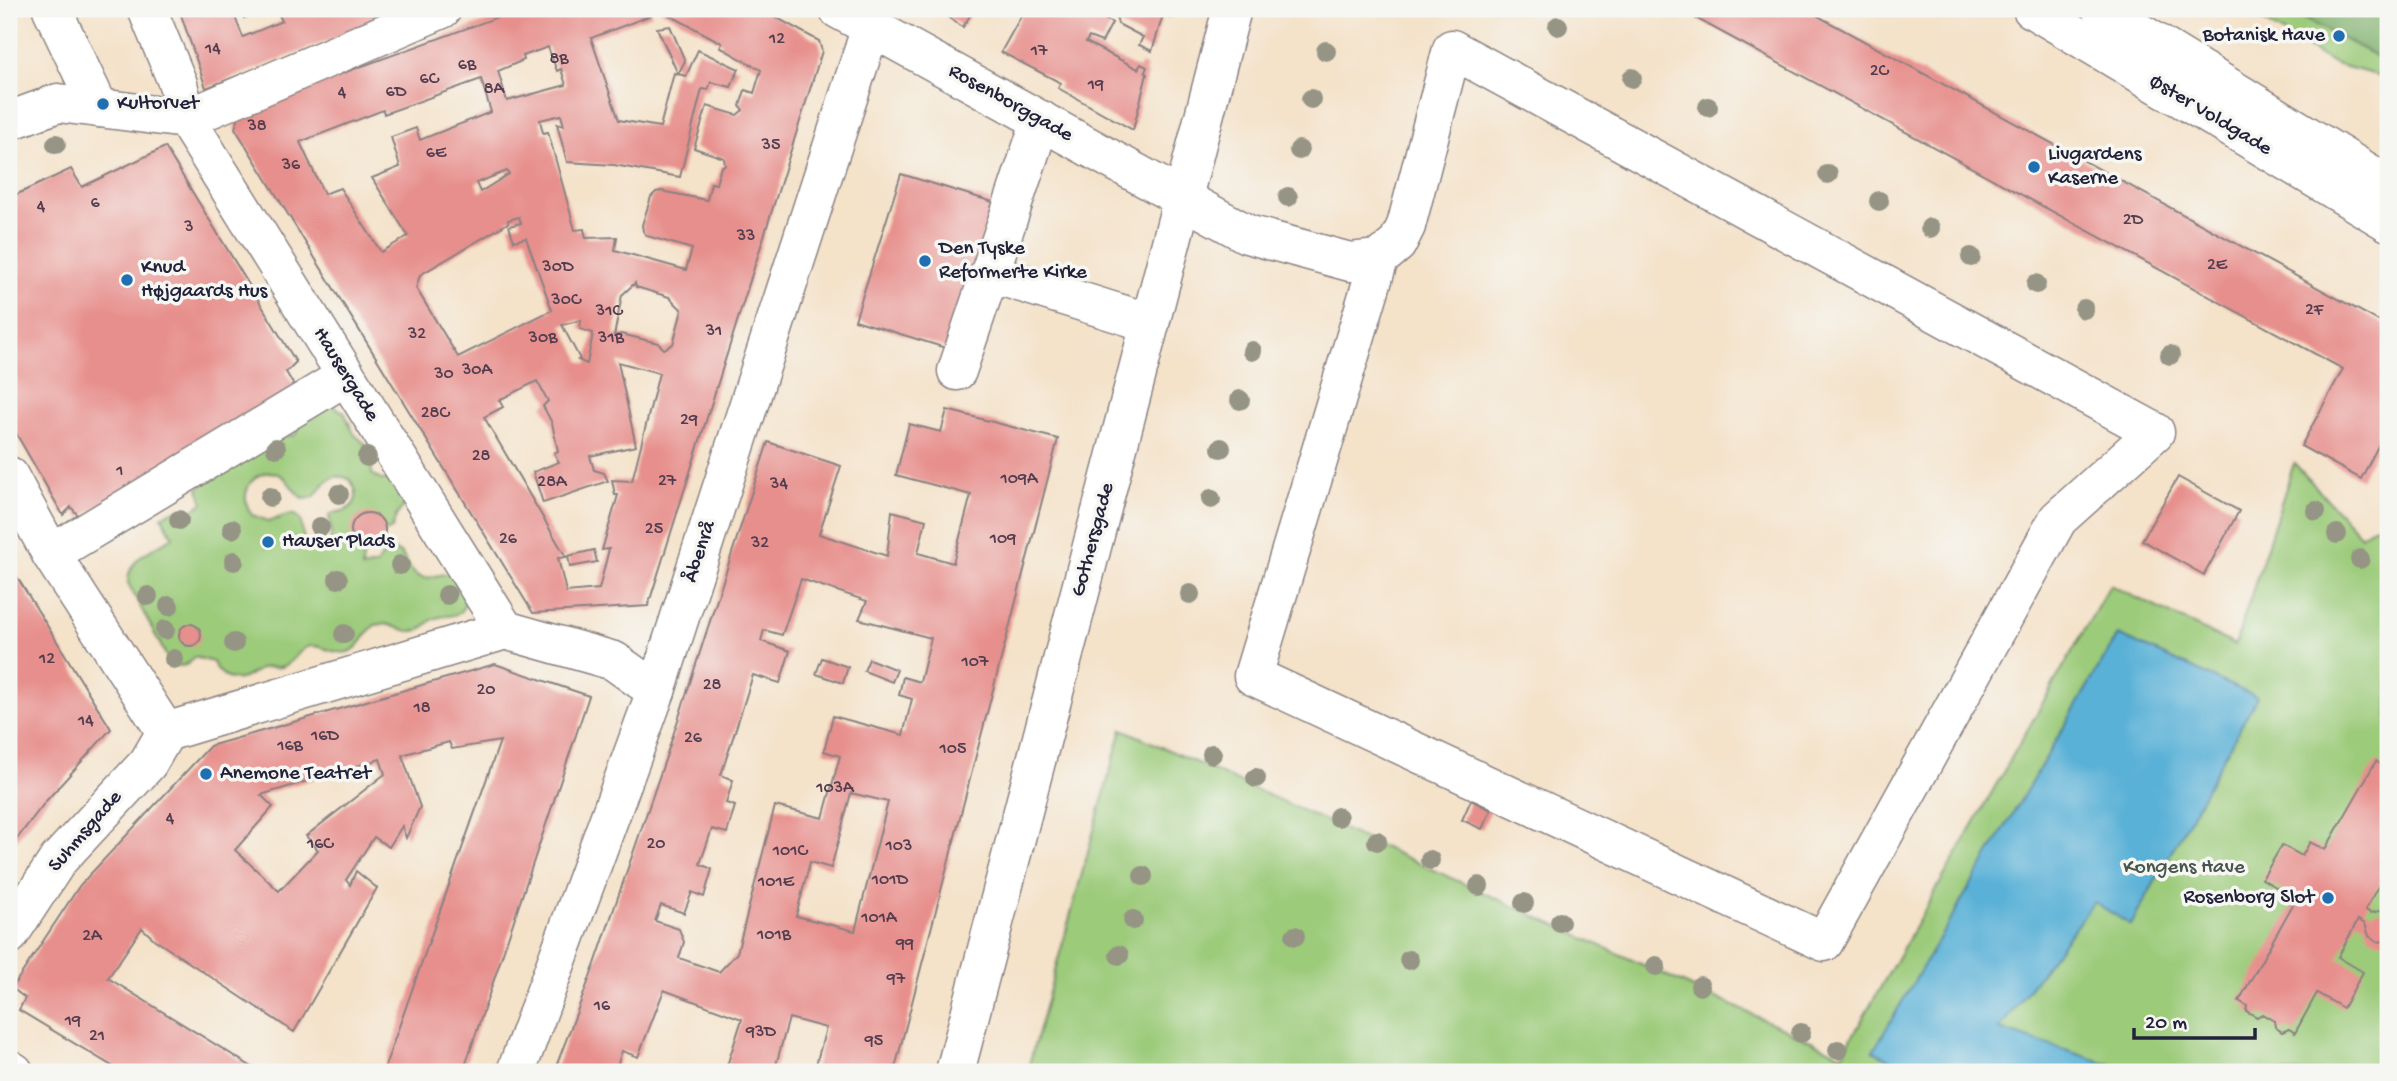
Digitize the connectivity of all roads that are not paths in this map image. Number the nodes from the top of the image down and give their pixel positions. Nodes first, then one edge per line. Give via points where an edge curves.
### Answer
1 (52, 9) edge
2 (148, 9) edge
3 (442, 9) edge
4 (1232, 9) edge
5 (2032, 9) edge
6 (2101, 9) edge
7 (855, 18) edge
8 (99, 108) junction
9 (186, 118) junction
10 (9, 121) edge
11 (1041, 121) junction
12 (2388, 185) edge
13 (1182, 199) junction
14 (2388, 222) edge
15 (1379, 259) junction
16 (990, 273) junction
17 (1150, 323) junction
18 (957, 371) dead end
19 (346, 376) junction
20 (9, 476) edge
21 (51, 554) junction
22 (505, 630) junction
23 (656, 691) junction
24 (166, 732) junction
25 (9, 934) edge
26 (9, 1069) edge
27 (14, 1072) edge
28 (516, 1072) edge
29 (955, 1072) edge

1 - 8 street
2 - 9 street via 178,84
3 - 9 street
4 - 13 street, Gothersgade
5 - 14 street, Øster Voldgade
6 - 12 street, Øster Voldgade
7 - 11 street, Rosenborggade
7 - 23 street, Åbenrå
8 - 9 street
8 - 10 street via 58,103
9 - 19 street, Hausergade
11 - 13 street, Rosenborggade
11 - 16 street
13 - 15 street, Rosenborggade via 1247,234 1350,262
13 - 17 street, Gothersgade
15 - 15 street via 1253,676 1824,942 2058,519 2155,432 1452,49 1406,226 1397,244
16 - 17 street
16 - 18 street
17 - 29 street, Gothersgade
19 - 21 street
19 - 22 street, Hausergade
20 - 21 street
21 - 24 street
22 - 23 street via 614,661
22 - 24 street
23 - 28 street, Åbenrå
24 - 25 street, Suhmsgade via 148,764 58,860
26 - 27 street

